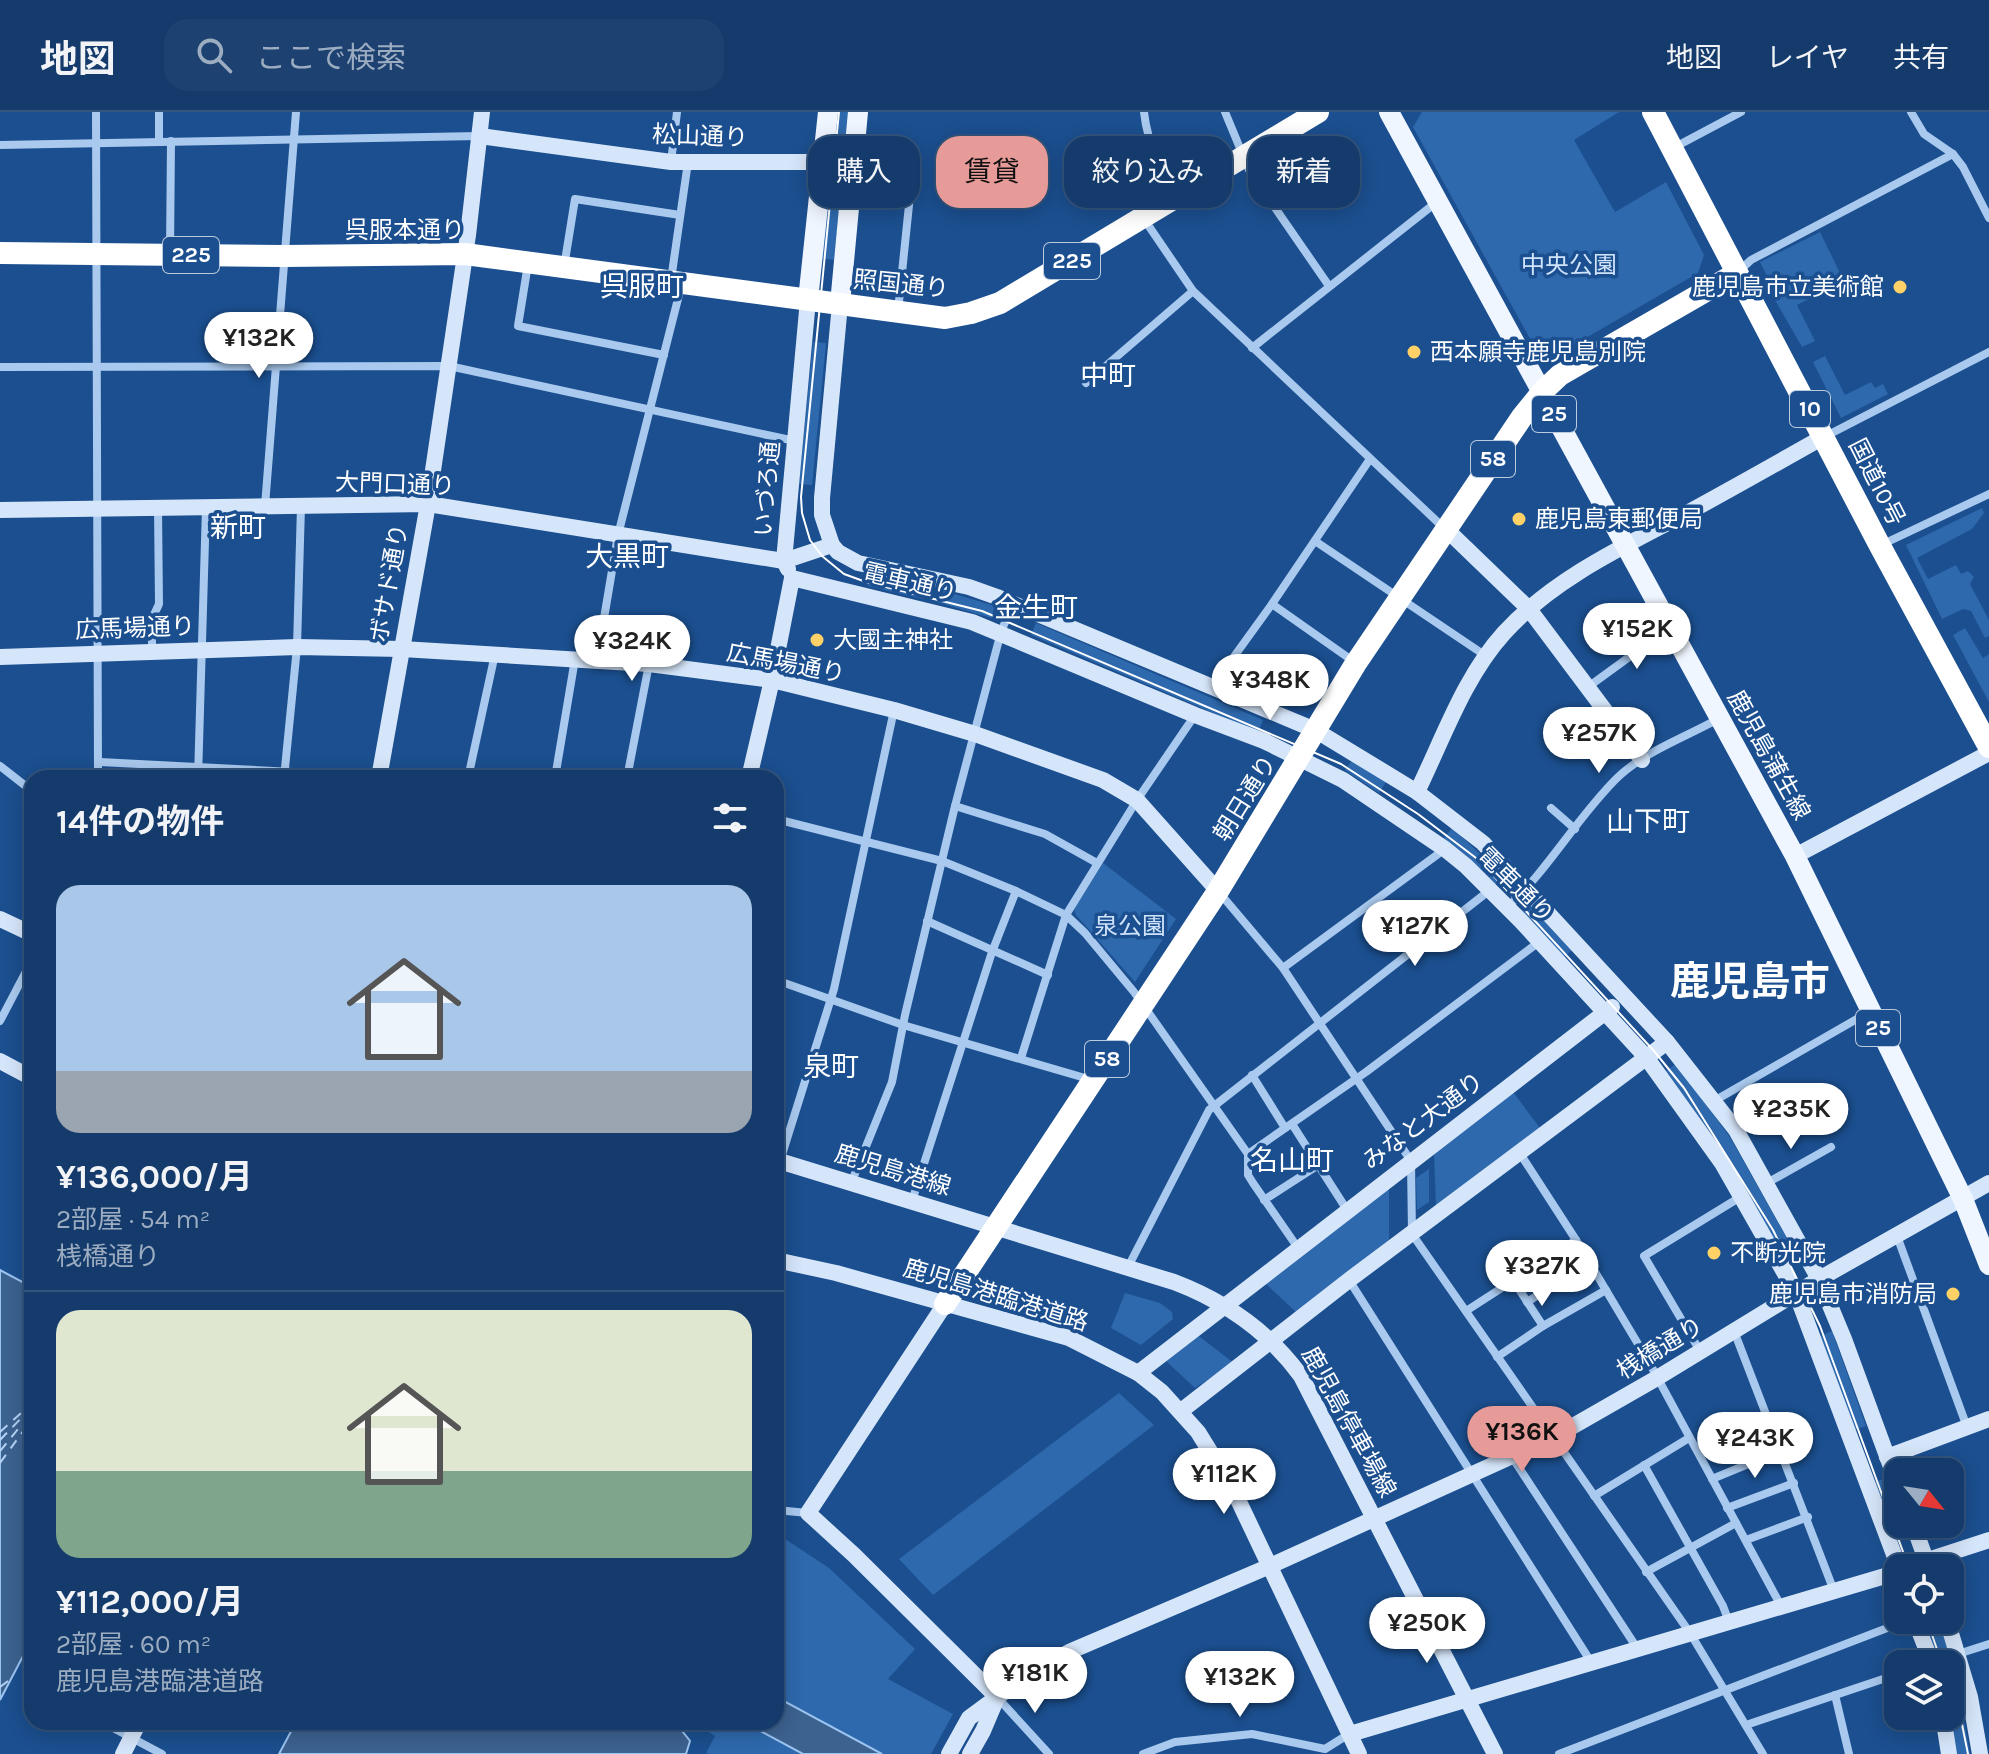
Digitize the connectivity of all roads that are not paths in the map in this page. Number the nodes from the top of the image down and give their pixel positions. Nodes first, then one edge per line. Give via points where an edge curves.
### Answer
1 (96, 112) edge
2 (159, 112) edge
3 (296, 112) edge
4 (482, 112) edge
5 (677, 112) edge
6 (828, 112) edge
7 (858, 112) edge
8 (1144, 112) edge
9 (1225, 112) edge
10 (1318, 112) edge
11 (1389, 112) edge
12 (1653, 112) edge
13 (1741, 112) edge
14 (1911, 112) edge
15 (480, 136) junction
16 (826, 136) edge
17 (1148, 136) edge
18 (294, 139) junction
19 (159, 141) junction
20 (171, 141) junction
21 (96, 142) junction
22 (0, 145) edge
23 (1674, 148) junction
24 (1953, 154) junction
25 (1245, 158) junction
26 (680, 162) junction
27 (808, 162) edge
28 (1232, 166) edge
29 (1439, 201) junction
30 (818, 208) edge
31 (909, 208) edge
32 (1160, 208) edge
33 (680, 215) junction
34 (1143, 218) junction
35 (1989, 218) edge
36 (0, 253) edge
37 (98, 254) junction
38 (170, 254) junction
39 (465, 254) junction
40 (285, 256) junction
41 (528, 262) junction
42 (564, 267) junction
43 (1737, 273) junction
44 (677, 282) junction
45 (1329, 286) junction
46 (1193, 291) junction
47 (808, 300) junction
48 (840, 304) junction
49 (898, 311) junction
50 (1252, 348) junction
51 (1989, 352) edge
52 (664, 355) junction
53 (276, 366) junction
54 (449, 366) junction
55 (0, 367) edge
56 (96, 367) junction
57 (1086, 383) dead end
58 (1543, 391) junction
59 (651, 408) junction
60 (1825, 436) junction
61 (795, 441) junction
62 (1370, 459) junction
63 (1989, 494) edge
64 (428, 504) junction
65 (265, 506) junction
66 (301, 506) junction
67 (206, 507) junction
68 (158, 508) junction
69 (98, 509) junction
70 (0, 510) edge
71 (1446, 529) junction
72 (618, 535) junction
73 (1315, 541) junction
74 (832, 545) junction
75 (1624, 546) junction
76 (1880, 546) junction
77 (784, 561) junction
78 (792, 578) junction
79 (1400, 597) junction
80 (1013, 603) junction
81 (1272, 604) junction
82 (1529, 609) junction
83 (1669, 628) junction
84 (1001, 632) junction
85 (297, 647) junction
86 (402, 649) junction
87 (202, 650) junction
88 (152, 652) junction
89 (495, 653) junction
90 (98, 655) junction
91 (1486, 656) junction
92 (0, 657) edge
93 (576, 658) junction
94 (597, 660) junction
95 (1356, 663) junction
96 (649, 664) junction
97 (772, 680) junction
98 (1212, 687) junction
99 (1587, 687) junction
100 (894, 710) junction
101 (1195, 715) junction
102 (1719, 718) junction
103 (1315, 730) junction
104 (975, 734) junction
105 (1989, 750) edge
106 (1300, 758) junction
107 (1642, 760) junction
108 (100, 762) junction
109 (0, 766) edge
110 (199, 766) junction
111 (99, 770) edge
112 (199, 770) edge
113 (242, 770) edge
114 (284, 770) edge
115 (380, 770) edge
116 (470, 770) edge
117 (556, 770) edge
118 (629, 770) edge
119 (751, 770) edge
120 (24, 785) edge
121 (1417, 792) junction
122 (1137, 800) junction
123 (955, 806) junction
124 (1551, 808) dead end
125 (784, 821) edge
126 (1575, 829) junction
127 (866, 841) junction
128 (1445, 849) junction
129 (1795, 856) junction
130 (942, 861) junction
131 (1097, 863) junction
132 (1528, 889) junction
133 (1490, 890) junction
134 (1016, 891) junction
135 (1218, 891) junction
136 (1507, 908) junction
137 (1066, 915) junction
138 (0, 919) edge
139 (927, 921) junction
140 (24, 930) edge
141 (1539, 942) junction
142 (992, 952) junction
143 (1283, 968) junction
144 (24, 975) edge
145 (1048, 975) junction
146 (784, 983) edge
147 (1624, 997) junction
148 (830, 1001) junction
149 (1143, 1004) junction
150 (1870, 1011) junction
151 (1605, 1013) junction
152 (0, 1021) edge
153 (1321, 1022) junction
154 (903, 1025) junction
155 (963, 1042) junction
156 (1667, 1042) junction
157 (1646, 1057) junction
158 (1021, 1058) junction
159 (0, 1061) edge
160 (24, 1074) edge
161 (1252, 1075) junction
162 (1357, 1078) junction
163 (1093, 1081) junction
164 (1714, 1101) junction
165 (1215, 1106) junction
166 (1289, 1126) junction
167 (784, 1142) edge
168 (1831, 1147) dead end
169 (1519, 1152) junction
170 (1248, 1154) junction
171 (1411, 1161) junction
172 (784, 1162) edge
173 (1317, 1166) junction
174 (852, 1181) junction
175 (1767, 1183) junction
176 (1989, 1183) edge
177 (1742, 1196) junction
178 (1963, 1199) junction
179 (1264, 1200) junction
180 (912, 1201) junction
181 (1347, 1210) junction
182 (996, 1228) junction
183 (1412, 1234) junction
184 (1897, 1236) junction
185 (1576, 1240) junction
186 (1298, 1248) junction
187 (784, 1262) edge
188 (1589, 1263) junction
189 (1989, 1265) edge
190 (1128, 1268) junction
191 (1819, 1279) junction
192 (1349, 1280) junction
193 (1513, 1280) junction
194 (1606, 1290) junction
195 (1796, 1293) junction
196 (1527, 1302) junction
197 (945, 1304) junction
198 (1223, 1305) junction
199 (1466, 1311) junction
200 (1543, 1326) junction
201 (1734, 1331) junction
202 (1272, 1341) junction
203 (1701, 1352) junction
204 (1497, 1357) junction
205 (1138, 1373) junction
206 (1657, 1378) junction
207 (1181, 1411) junction
208 (1989, 1419) edge
209 (1967, 1427) junction
210 (1554, 1437) junction
211 (1689, 1438) junction
212 (1782, 1450) junction
213 (1512, 1457) junction
214 (1887, 1457) joint
215 (1644, 1465) junction
216 (1473, 1473) junction
217 (1712, 1479) junction
218 (1794, 1483) junction
219 (1594, 1496) junction
220 (1727, 1508) junction
221 (784, 1511) edge
222 (808, 1513) junction
223 (1374, 1517) junction
224 (1808, 1517) junction
225 (1736, 1523) junction
226 (1746, 1540) junction
227 (1989, 1540) edge
228 (1690, 1548) junction
229 (1894, 1554) edge
230 (1953, 1554) edge
231 (1270, 1566) junction
232 (1646, 1572) junction
233 (1884, 1574) edge
234 (1834, 1591) junction
235 (1781, 1607) junction
236 (1729, 1622) junction
237 (1884, 1629) edge
238 (1690, 1633) junction
239 (1989, 1644) edge
240 (1638, 1649) junction
241 (1964, 1652) edge
242 (1591, 1663) junction
243 (1964, 1676) edge
244 (1884, 1679) edge
245 (1725, 1691) junction
246 (1835, 1695) junction
247 (997, 1697) junction
248 (1467, 1699) junction
249 (1746, 1725) junction
250 (116, 1730) edge
251 (135, 1730) edge
252 (1945, 1730) edge
253 (1350, 1734) junction
254 (131, 1738) junction
255 (123, 1754) edge
256 (162, 1754) edge
257 (949, 1754) edge
258 (970, 1754) edge
259 (1049, 1754) edge
260 (1143, 1754) edge
261 (1359, 1754) edge
262 (1495, 1754) edge
263 (1559, 1754) edge
264 (1763, 1754) edge
265 (1849, 1754) edge
266 (1949, 1754) edge
267 (1980, 1754) edge

1 - 21 street
2 - 19 street
3 - 18 street
4 - 15 street, ボサド通り
5 - 26 street
6 - 16 main road
7 - 48 main road
8 - 17 street
9 - 25 street
10 - 25 highway, 照国通り / 225
11 - 29 main road, 鹿児島蒲生線 / 25
12 - 23 highway, 国道10号 / 10
13 - 23 street
14 - 24 street via 1924,134
15 - 18 street
15 - 26 street, 松山通り
15 - 39 street, ボサド通り
18 - 20 street
18 - 40 street
19 - 20 street
19 - 21 street
20 - 38 street
21 - 22 street
21 - 37 street
23 - 43 highway, 国道10号 / 10
24 - 35 street
24 - 43 street via 1751,260
25 - 28 highway, 照国通り / 225
25 - 45 street
26 - 27 street, 松山通り
26 - 33 street
29 - 45 street
29 - 58 main road, 鹿児島蒲生線 / 25
30 - 47 main road
31 - 49 street
32 - 34 highway, 照国通り / 225
33 - 42 street via 575,199
33 - 44 street
34 - 46 street
34 - 49 highway, 照国通り / 225 via 1000,303 945,318
36 - 37 highway, 呉服本通り / 225
37 - 38 highway, 呉服本通り / 225
37 - 56 street
38 - 40 highway, 呉服本通り / 225
39 - 40 highway, 呉服本通り / 225
39 - 41 highway, 呉服本通り / 225
39 - 54 street, ボサド通り
40 - 53 street
41 - 42 highway, 呉服本通り / 225
41 - 52 street via 518,326
42 - 44 highway, 呉服本通り / 225
43 - 58 highway, 朝日通り / 58 via 1560,375
43 - 60 highway, 国道10号 / 10
44 - 47 highway, 呉服本通り / 225
44 - 52 street
45 - 50 street
46 - 50 street
46 - 57 street
47 - 48 highway, 照国通り / 225
47 - 61 street, いづろ通
48 - 49 highway, 照国通り / 225
48 - 74 street via 822,498
50 - 62 street
51 - 60 street
52 - 59 street
53 - 54 street
53 - 56 street
53 - 65 street
54 - 59 street
54 - 64 street, ボサド通り
55 - 56 street
56 - 69 street
58 - 71 highway, 朝日通り / 58
58 - 75 main road, 鹿児島蒲生線 / 25
59 - 61 street
59 - 72 street
60 - 75 street
60 - 76 highway, 国道10号 / 10
61 - 77 street, いづろ通
62 - 71 street
62 - 73 street
63 - 76 street
64 - 66 street, 大門口通り
64 - 72 street, 大門口通り
64 - 86 street, ボサド通り
65 - 66 street, 大門口通り
65 - 67 street, 大門口通り
66 - 85 street
67 - 68 street, 大門口通り
67 - 87 street
68 - 69 street, 大門口通り
68 - 88 street via 159,604 152,619
69 - 70 street, 大門口通り
69 - 90 street
71 - 79 highway, 朝日通り / 58
71 - 82 street
72 - 77 street, 大門口通り
72 - 94 street
73 - 79 street
73 - 81 street
74 - 77 street
74 - 78 street
74 - 80 street, 電車通り via 858,563 969,587
75 - 82 street
75 - 83 main road, 鹿児島蒲生線 / 25
76 - 105 highway, 国道10号 / 10
77 - 78 street, いづろ通
78 - 84 street, 電車通り
78 - 97 street
79 - 91 street
79 - 95 highway, 朝日通り / 58
80 - 84 street
80 - 98 street, 電車通り
81 - 95 street
81 - 98 street
82 - 91 street
82 - 99 street
83 - 99 street
83 - 102 main road, 鹿児島蒲生線 / 25
84 - 101 street, 電車通り
84 - 104 street
85 - 86 street, 広馬場通り
85 - 87 street, 広馬場通り
85 - 114 street
86 - 89 street, 広馬場通り
86 - 115 street, ボサド通り
87 - 88 street, 広馬場通り
87 - 110 street
88 - 90 street, 広馬場通り
89 - 93 street, 広馬場通り
89 - 116 street
90 - 92 street, 広馬場通り
90 - 108 street
91 - 121 street
93 - 94 street, 広馬場通り
93 - 117 street
94 - 96 street, 広馬場通り
95 - 103 highway, 朝日通り / 58
96 - 97 street, 広馬場通り
96 - 118 street
97 - 100 street, 広馬場通り
97 - 119 street
98 - 103 street, 電車通り
99 - 107 street
100 - 104 street, 広馬場通り
100 - 127 street
101 - 106 street, 電車通り
101 - 122 street
102 - 107 street
102 - 129 main road, 鹿児島蒲生線 / 25
103 - 106 highway, 朝日通り / 58
103 - 121 street, 電車通り
104 - 122 street, 広馬場通り via 1103,780
104 - 123 street
105 - 129 street
106 - 128 street, 電車通り via 1343,780
106 - 135 highway, 朝日通り / 58
107 - 126 street via 1617,778
108 - 110 street
108 - 111 street
109 - 120 street
110 - 112 street
110 - 113 street
121 - 132 street, 電車通り via 1483,843
122 - 131 street
122 - 135 street, 広馬場通り
123 - 130 street
123 - 131 street via 1045,834
124 - 126 street
125 - 127 street
126 - 132 street
127 - 130 street
127 - 148 street
128 - 133 street, 電車通り
128 - 143 street
129 - 150 main road, 鹿児島蒲生線 / 25
130 - 134 street
130 - 139 street
131 - 137 street
132 - 136 street
132 - 147 street, 電車通り
133 - 136 street, 電車通り
133 - 153 street
134 - 137 street
134 - 142 street
135 - 143 street
135 - 149 highway, 朝日通り / 58
136 - 141 street, 電車通り
137 - 145 street
137 - 149 street
138 - 140 street
139 - 142 street
139 - 154 street
141 - 151 street, 電車通り
141 - 162 street
142 - 145 street
142 - 155 street
143 - 153 street
144 - 152 street
145 - 158 street
146 - 148 street
147 - 151 street, みなと大通り
147 - 156 street, 電車通り
148 - 154 street
148 - 167 street
149 - 163 highway, 朝日通り / 58
149 - 165 street
150 - 164 street
150 - 178 main road, 鹿児島蒲生線 / 25
151 - 157 street, 電車通り
151 - 171 street, みなと大通り
153 - 161 street
153 - 162 street
154 - 155 street
154 - 174 street via 892,1082
155 - 158 street
155 - 180 street
156 - 157 street
156 - 164 street, 電車通り
157 - 169 street
157 - 177 street, 電車通り
158 - 163 street
159 - 160 street
161 - 165 street
161 - 166 street
162 - 166 street
162 - 171 street
163 - 182 highway, 朝日通り / 58
164 - 175 street, 電車通り
165 - 170 street
165 - 190 street
166 - 170 street
166 - 173 street
168 - 175 street
169 - 183 street
169 - 185 street
170 - 179 street via 1248,1175
171 - 181 street, みなと大通り
171 - 183 street
172 - 174 street, 鹿児島港線
173 - 179 street
173 - 181 street
174 - 180 street, 鹿児島港線
175 - 191 street, 電車通り
176 - 178 street, 桟橋通り
177 - 195 street, 電車通り
177 - 203 street via 1644,1256
178 - 184 street, 桟橋通り
178 - 189 main road, 鹿児島蒲生線 / 25
179 - 186 street
180 - 182 street, 鹿児島港線
181 - 186 street, みなと大通り
182 - 190 street, 鹿児島停車場線
182 - 197 highway, 朝日通り / 58
183 - 192 street
183 - 199 street
184 - 191 street, 桟橋通り
184 - 209 street
185 - 188 street
185 - 193 street
186 - 198 street, みなと大通り
187 - 197 street, 鹿児島港臨港道路
188 - 194 street
188 - 196 street
190 - 198 street, 鹿児島停車場線
191 - 195 street, 桟橋通り
191 - 214 street, 電車通り
192 - 202 street
192 - 216 street
193 - 196 street
193 - 199 street
194 - 200 street
194 - 206 street
195 - 201 street, 桟橋通り
195 - 229 street, 電車通り
196 - 200 street
197 - 205 street, 鹿児島港臨港道路 via 1069,1338
197 - 222 street
198 - 202 street, 鹿児島停車場線
198 - 205 street, みなと大通り
199 - 204 street
200 - 204 street
201 - 203 street, 桟橋通り
201 - 212 street
202 - 207 street
202 - 223 street, 鹿児島停車場線 via 1301,1376
203 - 206 street, 桟橋通り
204 - 210 street
205 - 207 street, 鹿児島港臨港道路
206 - 210 street, 桟橋通り
206 - 211 street
207 - 231 street, 鹿児島港臨港道路 via 1227,1477
208 - 209 street
209 - 214 street
210 - 213 street, 桟橋通り
210 - 219 street
211 - 215 street
211 - 217 street
212 - 217 street
212 - 218 street
213 - 216 street, 桟橋通り
213 - 240 street
215 - 219 street
215 - 228 street
216 - 223 street, 桟橋通り
216 - 242 street
217 - 220 street
218 - 220 street
218 - 224 street
219 - 232 street
220 - 225 street
221 - 222 street
222 - 247 street
223 - 231 street, 桟橋通り
223 - 248 street, 鹿児島停車場線
224 - 226 street
224 - 234 street
225 - 226 street
225 - 228 street
226 - 235 street
227 - 230 street
228 - 232 street
228 - 236 street
231 - 247 street, 桟橋通り via 1071,1651
231 - 253 street, 鹿児島港臨港道路
232 - 238 street
233 - 234 street
234 - 235 street
235 - 236 street
236 - 238 street
237 - 245 street
238 - 240 street
238 - 245 street
239 - 241 street
240 - 242 street
242 - 248 street
243 - 267 street
244 - 246 street
245 - 249 street
245 - 263 street
246 - 249 street
246 - 265 street
247 - 257 street, 桟橋通り via 969,1718
247 - 258 street
247 - 259 street
248 - 253 street
248 - 262 street, 鹿児島停車場線
249 - 264 street
250 - 254 street
251 - 254 street
252 - 266 street
253 - 260 street via 1325,1749 1252,1734 1175,1742
253 - 261 street, 鹿児島港臨港道路
254 - 255 street
254 - 256 street

